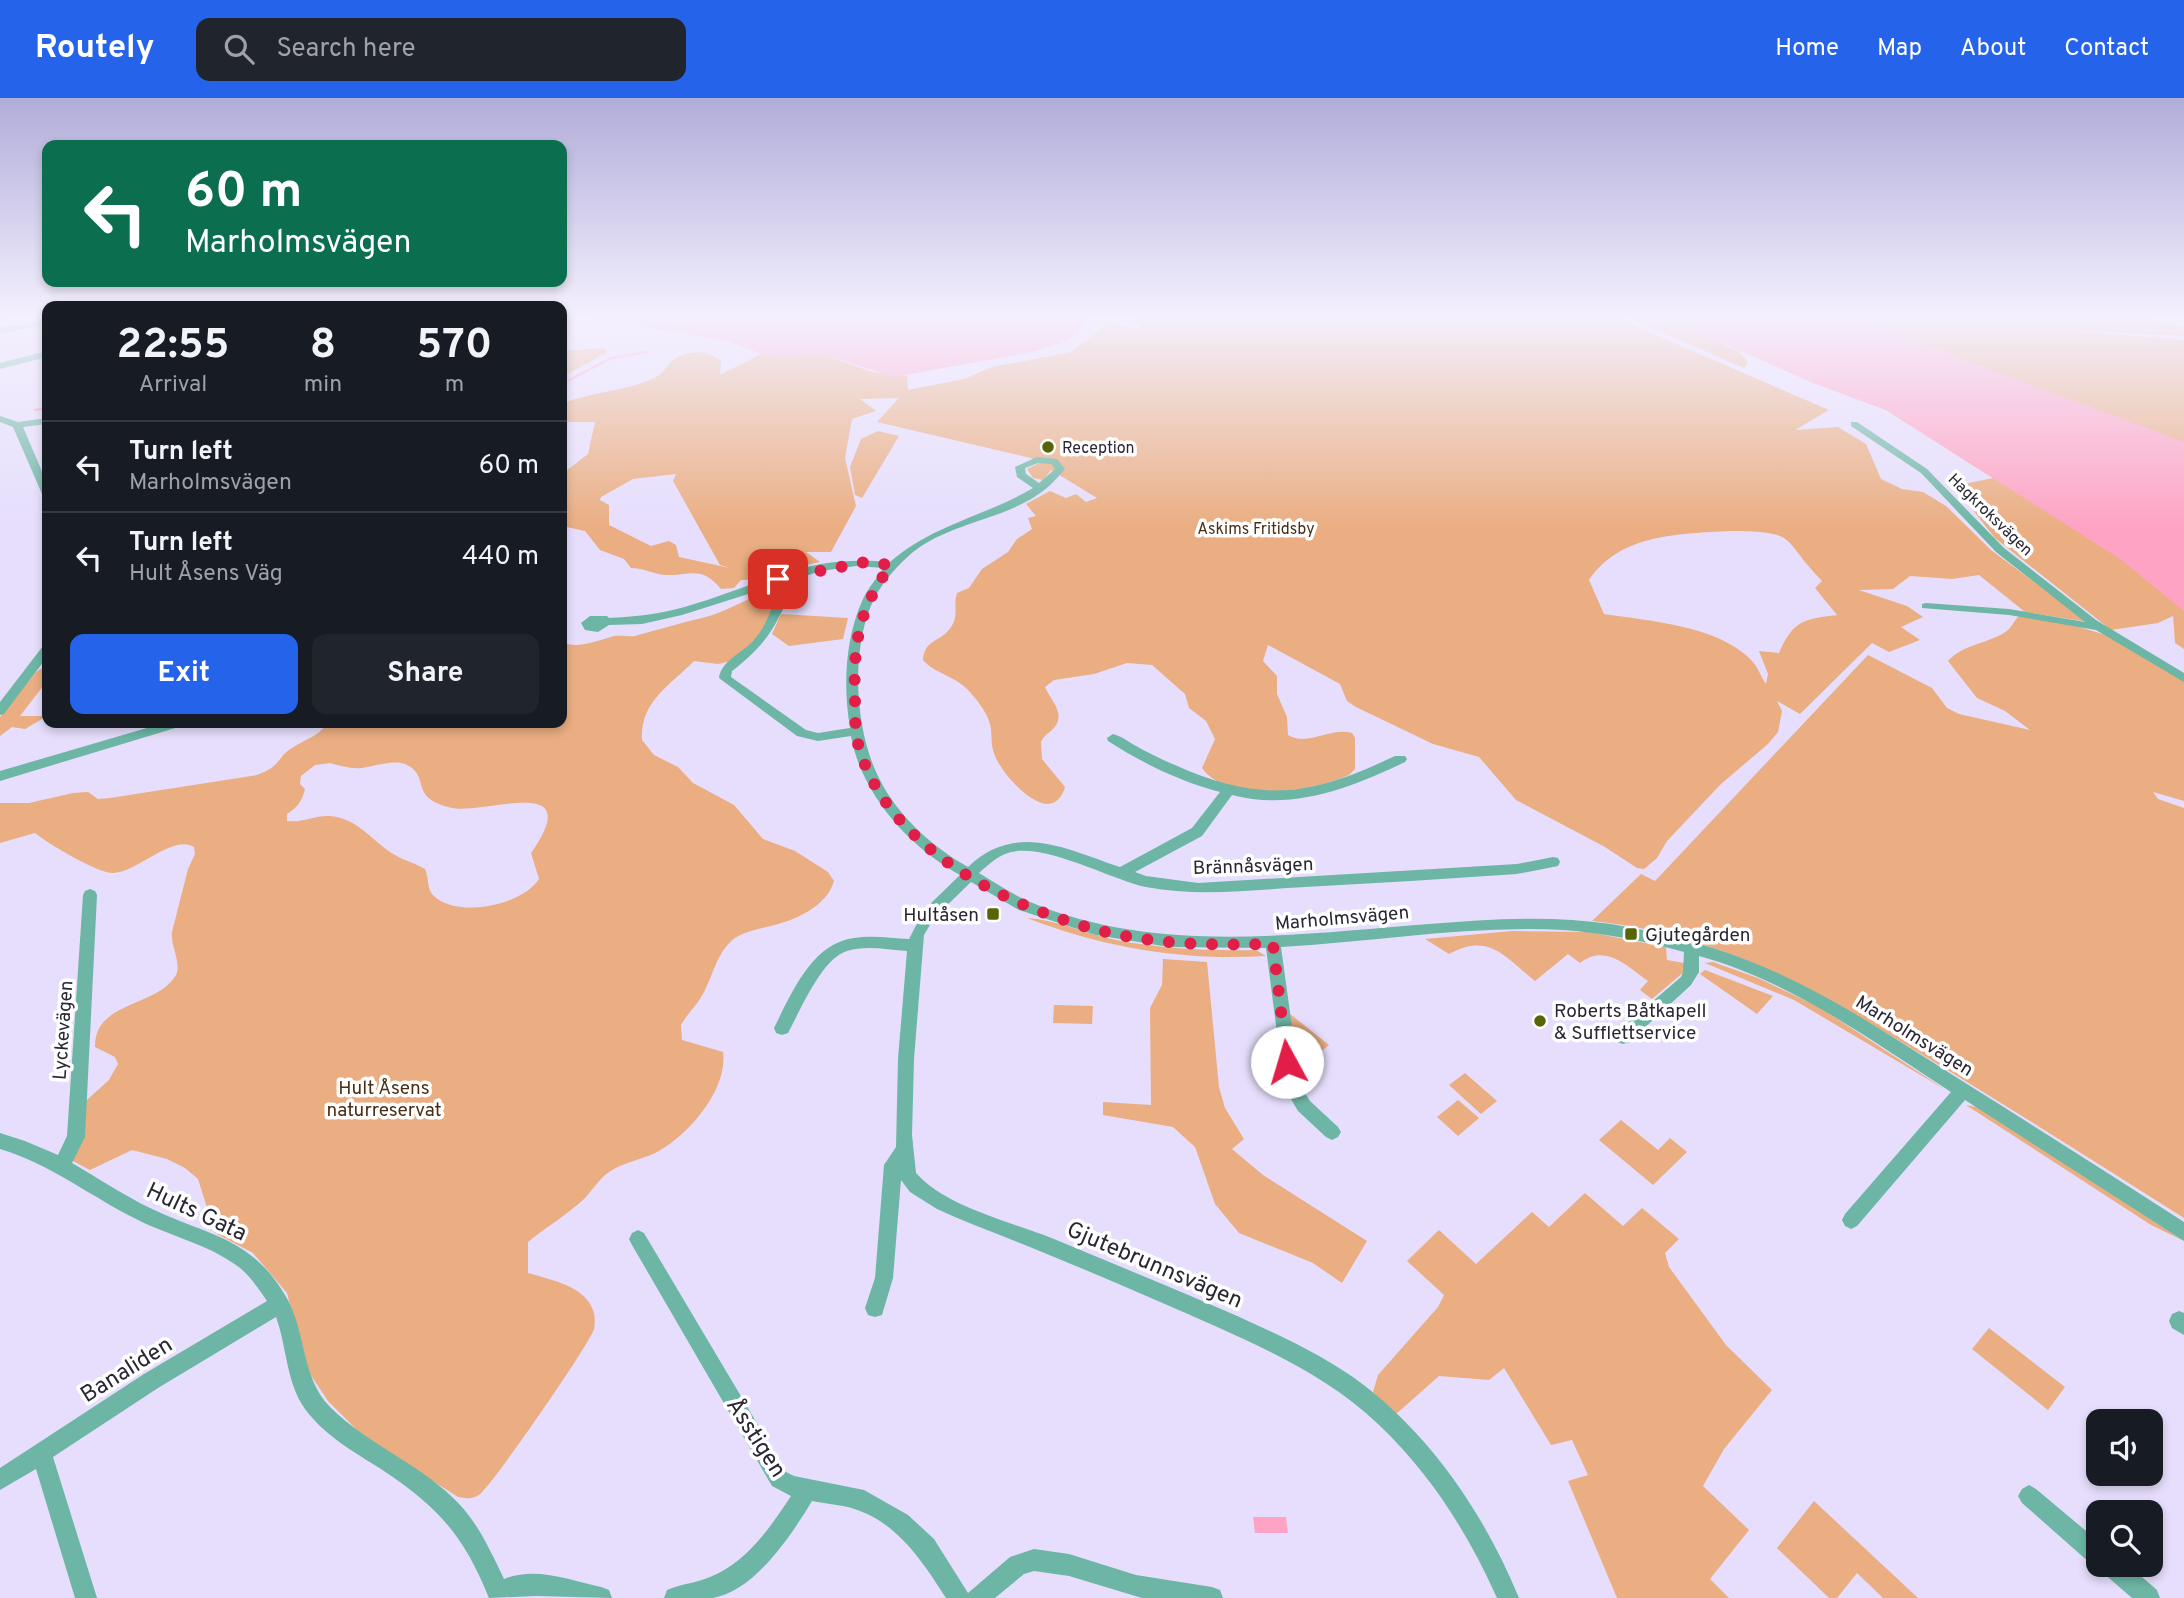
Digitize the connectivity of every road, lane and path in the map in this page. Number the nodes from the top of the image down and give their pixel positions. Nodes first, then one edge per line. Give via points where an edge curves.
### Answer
1 (0, 419) edge
2 (42, 422) edge
3 (1854, 424) dead end
4 (17, 425) junction
5 (42, 482) edge
6 (1040, 489) dead end
7 (891, 565) junction
8 (786, 588) dead end
9 (1926, 606) dead end
10 (606, 622) dead end
11 (2104, 630) junction
12 (42, 660) edge
13 (2184, 678) edge
14 (0, 711) edge
15 (161, 728) edge
16 (856, 732) junction
17 (1113, 738) dead end
18 (1400, 759) dead end
19 (0, 776) edge
20 (1228, 792) junction
21 (1553, 862) dead end
22 (1119, 874) junction
23 (968, 876) junction
24 (90, 895) dead end
25 (1273, 944) junction
26 (915, 945) junction
27 (1692, 947) junction
28 (782, 1028) dead end
29 (1623, 1037) dead end
30 (1963, 1090) junction
31 (1332, 1132) dead end
32 (0, 1141) edge
33 (903, 1151) junction
34 (62, 1165) junction
35 (1851, 1220) dead end
36 (2184, 1232) edge
37 (638, 1239) dead end
38 (280, 1304) junction
39 (875, 1308) dead end
40 (41, 1452) junction
41 (0, 1479) edge
42 (807, 1490) junction
43 (2029, 1496) dead end
44 (2086, 1545) edge
45 (2125, 1577) edge
46 (500, 1595) edge
47 (86, 1598) edge
48 (601, 1598) edge
49 (675, 1598) edge
50 (959, 1598) edge
51 (977, 1598) edge
52 (1212, 1598) edge
53 (1508, 1598) edge
54 (2149, 1598) edge

1 - 4 street
2 - 4 street
3 - 11 street, Hagkroksvägen via 1924,471 2000,550
4 - 5 street
6 - 7 street, Marholmsvägen via 934,535 903,552
7 - 10 street via 866,562 792,575 675,613 630,623
7 - 16 street, Marholmsvägen via 869,598 860,622 854,657
8 - 16 street via 766,635 751,653 726,670 725,678 802,733 818,737
9 - 11 street, Hagkroksvägen via 2035,615
11 - 13 street, Hagkroksvägen
12 - 14 street
15 - 19 street
16 - 23 street, Marholmsvägen via 885,803 916,836
17 - 20 street via 1168,768
18 - 20 street via 1310,795 1265,798
20 - 22 street via 1197,832
21 - 22 street, Brännåsvägen via 1517,869 1219,888
22 - 23 street, Brännåsvägen via 1053,850 1018,846 993,854
23 - 25 street, Marholmsvägen via 1038,911 1107,932 1184,944
23 - 26 street, Gjutebrunnsvägen via 929,914
24 - 34 street, Lyckevägen via 76,1137
25 - 27 street, Marholmsvägen via 1552,924
25 - 31 street via 1288,1074 1304,1106
26 - 28 street via 856,944 837,949 822,963
26 - 33 street, Gjutebrunnsvägen
27 - 29 street via 1686,981
27 - 30 street, Marholmsvägen via 1800,990
30 - 35 street
30 - 36 street, Marholmsvägen
32 - 34 street, Hults Gata
33 - 39 street via 893,1165 884,1278
33 - 53 street, Gjutebrunnsvägen via 907,1175 919,1188 1255,1335 1349,1387 1401,1432 1440,1475
34 - 38 street, Hults Gata via 131,1207 240,1256
37 - 42 street, Åsstigen via 779,1479
38 - 40 street, Banaliden
38 - 46 street, Hults Gata via 300,1385 310,1401 364,1449 449,1508
40 - 41 street, Banaliden
40 - 47 street
42 - 49 street via 754,1564 721,1584
42 - 50 street, Åsstigen via 864,1501 900,1523 926,1547
43 - 44 street
45 - 54 street
46 - 48 street via 515,1584 534,1584
51 - 52 street via 1018,1565 1034,1560 1069,1565 1136,1586

